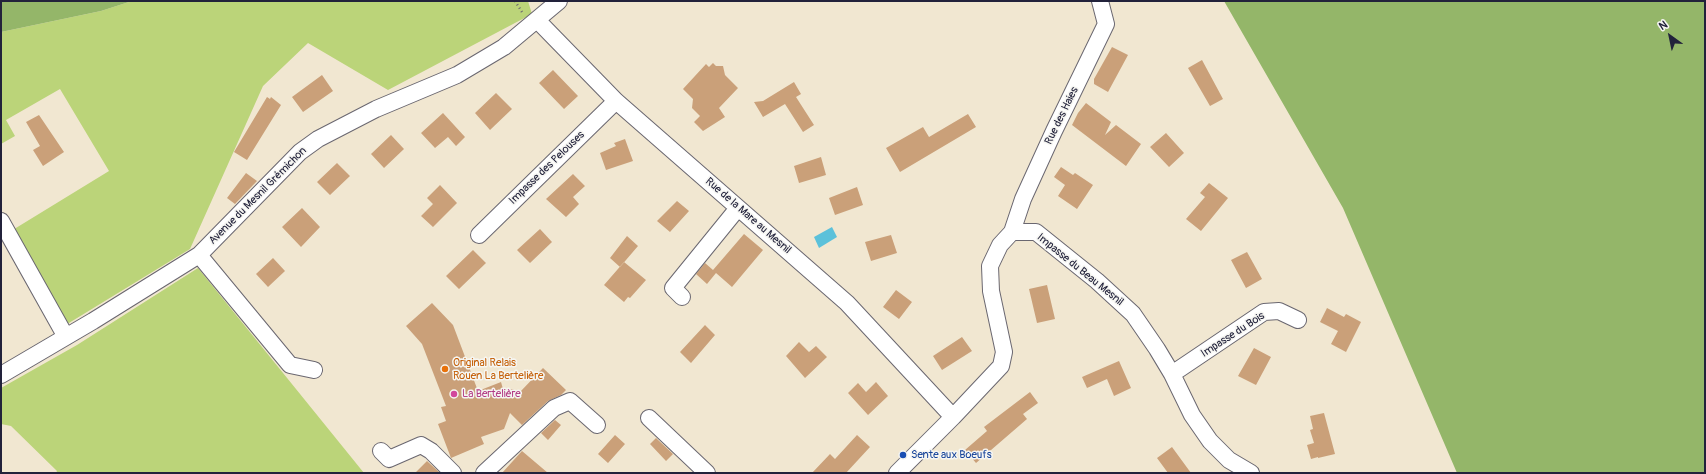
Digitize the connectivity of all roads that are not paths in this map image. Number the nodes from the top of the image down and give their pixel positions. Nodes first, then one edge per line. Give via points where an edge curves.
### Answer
1 (559, 1) edge
2 (1100, 1) edge
3 (537, 20) junction
4 (616, 101) junction
5 (738, 208) junction
6 (1, 221) edge
7 (1012, 232) junction
8 (478, 235) dead end
9 (199, 255) junction
10 (682, 297) dead end
11 (1298, 320) dead end
12 (66, 337) junction
13 (314, 370) dead end
14 (1172, 374) junction
15 (1, 375) edge
16 (953, 417) junction
17 (649, 418) dead end
18 (597, 426) dead end
19 (381, 451) dead end
20 (454, 473) edge
21 (484, 473) edge
22 (707, 473) edge
23 (897, 473) edge
24 (1251, 473) edge

1 - 3 street, Avenue du Mesnil Grémichon
2 - 7 street, Rue des Haies via 1106,24 1023,199
3 - 4 street, Rue de la Mare au Mesnil
3 - 9 street, Avenue du Mesnil Grémichon via 504,47 457,75 376,109 318,138 300,152
4 - 5 street, Rue de la Mare au Mesnil
4 - 8 street, Impasse des Pelouses
5 - 10 street via 673,288
5 - 16 street, Rue de la Mare au Mesnil via 847,303
6 - 12 street
7 - 14 street, Impasse du Beau Mesnil via 1036,232 1097,281 1133,314
7 - 16 street via 1000,245 990,266 991,291 1004,352 1002,366
9 - 12 street, Avenue du Mesnil Grémichon
9 - 13 street via 290,365
11 - 14 street, Impasse du Bois via 1279,312 1264,312
12 - 15 street, Avenue du Mesnil Grémichon
14 - 24 street, Impasse du Beau Mesnil via 1192,415 1210,441 1229,460
16 - 23 street
17 - 22 street
18 - 21 street via 570,401 554,408
19 - 20 street via 389,459 421,445

